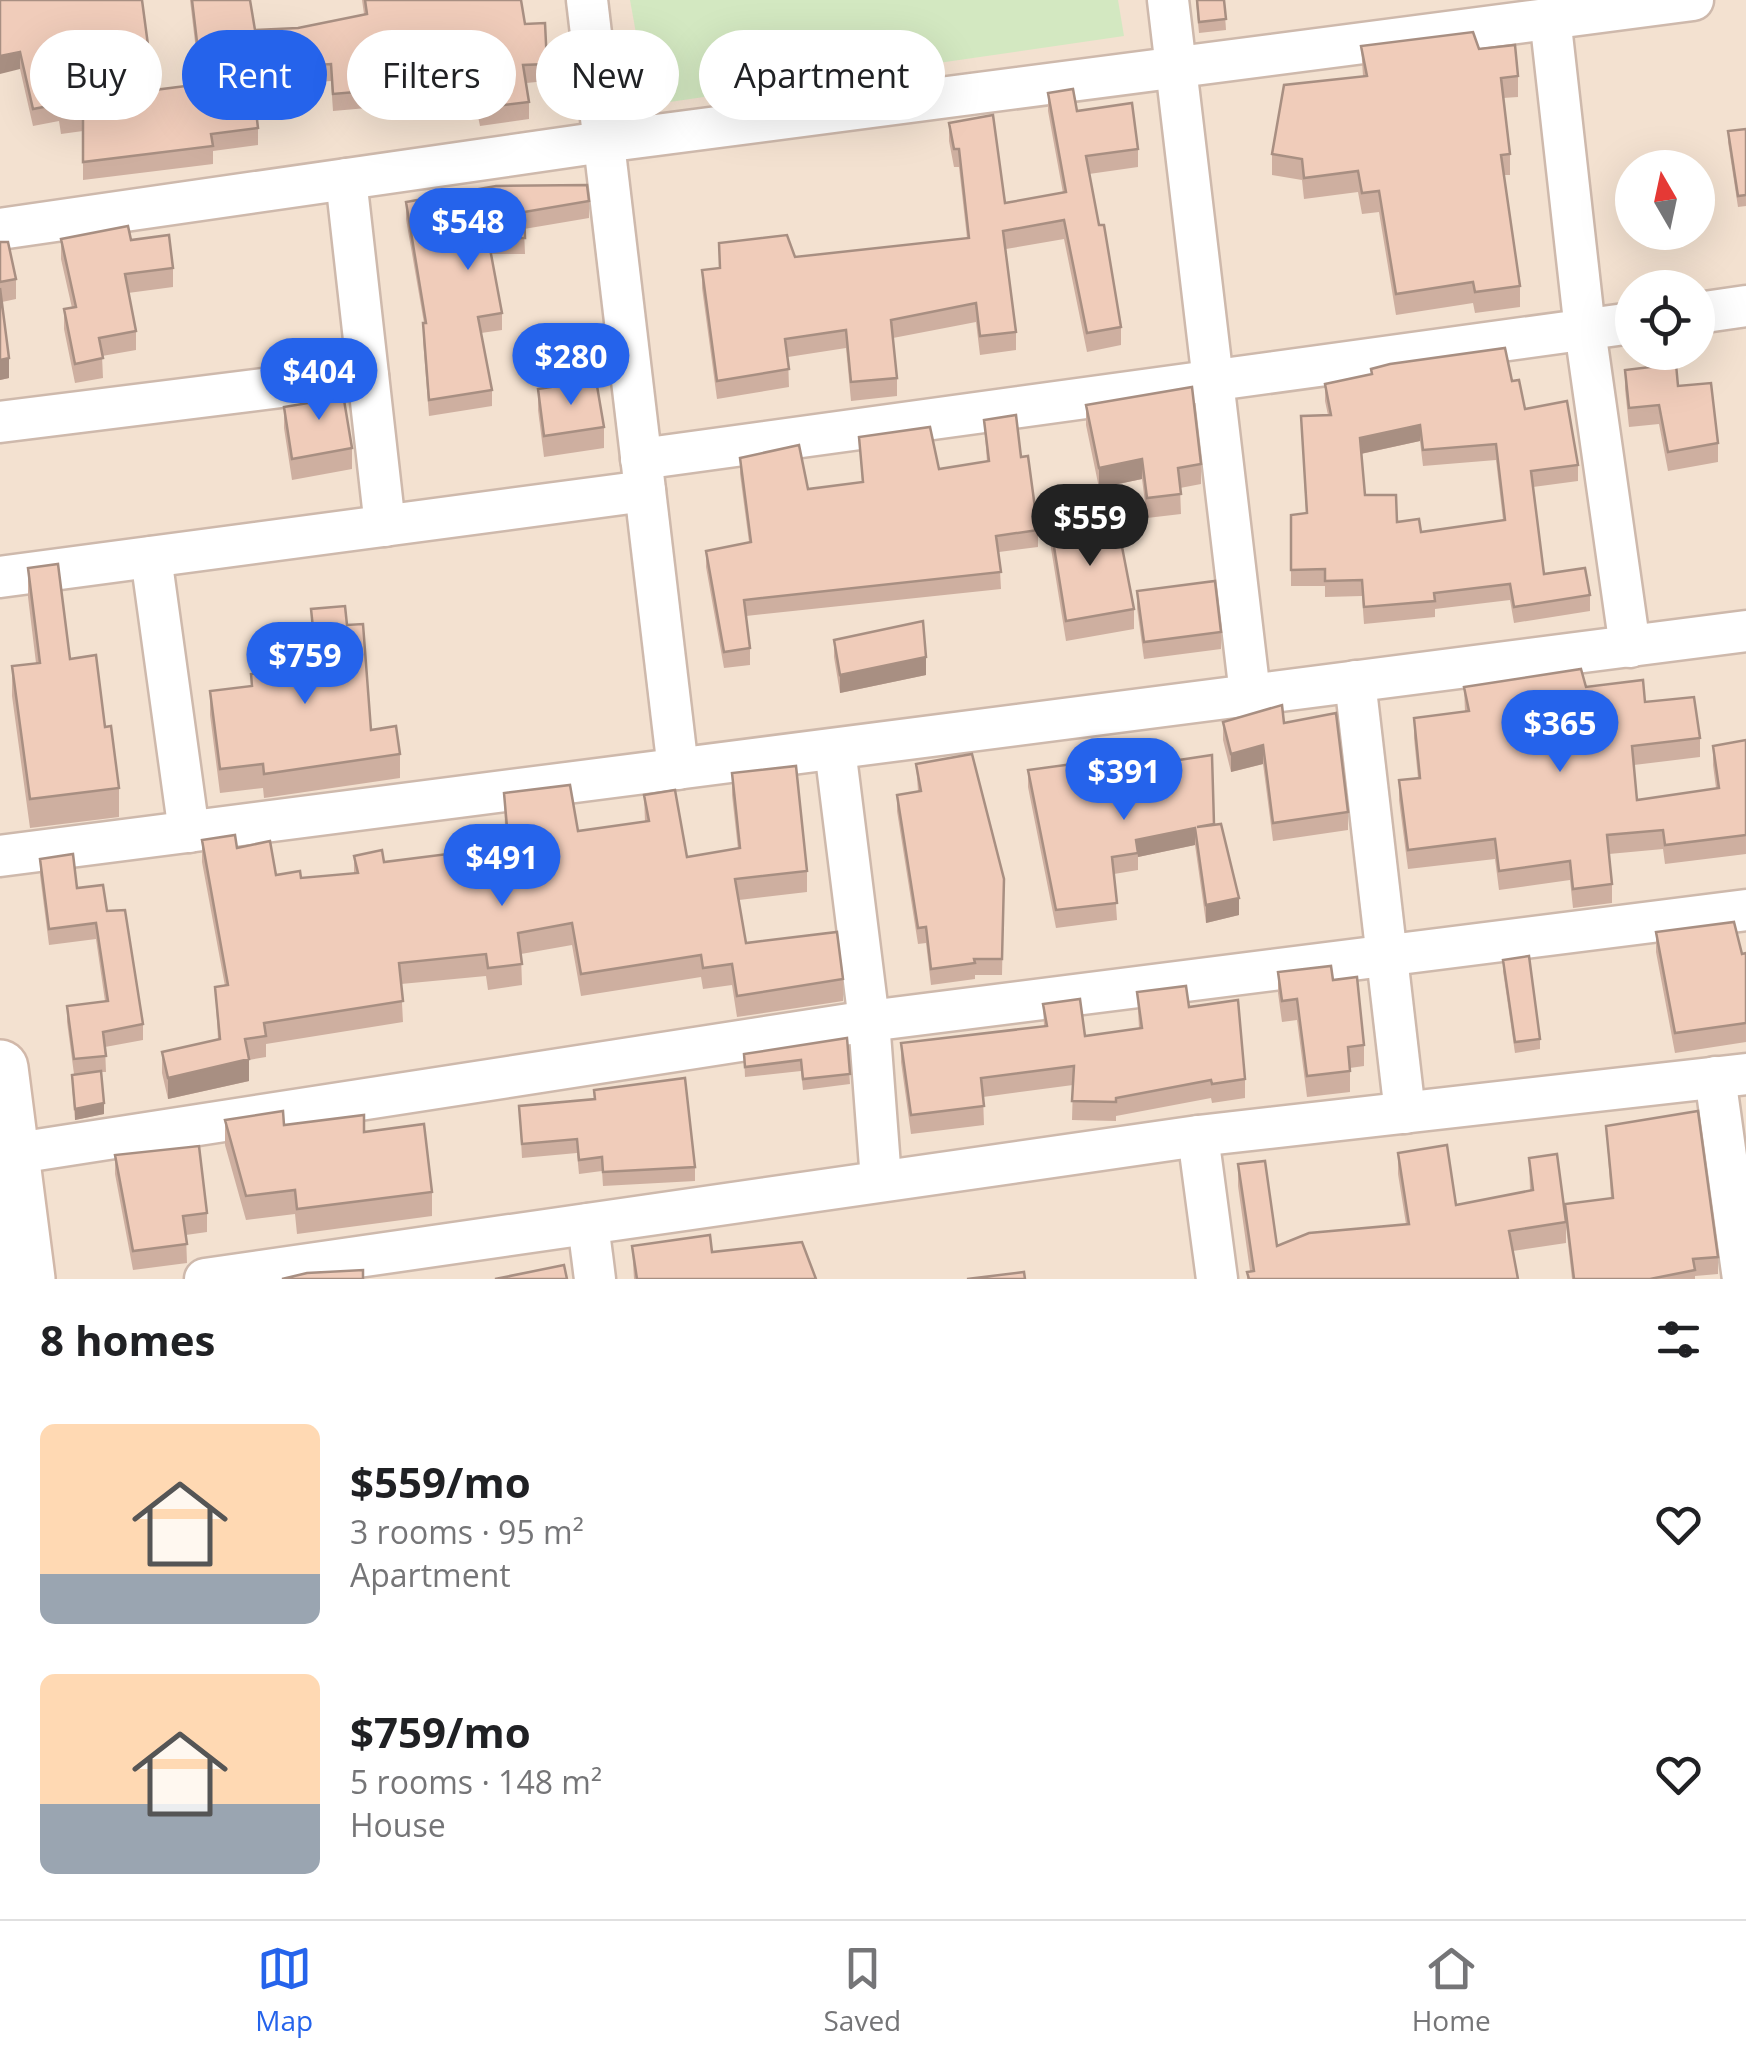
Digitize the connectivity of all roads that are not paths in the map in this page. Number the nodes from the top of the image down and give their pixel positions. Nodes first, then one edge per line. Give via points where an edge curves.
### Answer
1 (587, 0) edge
2 (1168, 0) edge
3 (1692, 0) edge
4 (1550, 16) junction
5 (1176, 65) junction
6 (603, 142) junction
7 (346, 179) junction
8 (0, 229) edge
9 (1746, 306) edge
10 (1715, 311) edge
11 (1615, 325) edge
12 (1585, 330) junction
13 (368, 376) junction
14 (1215, 378) junction
15 (0, 422) edge
16 (642, 475) junction
17 (385, 526) junction
18 (152, 557) junction
19 (0, 578) edge
20 (1746, 631) edge
21 (1630, 647) junction
22 (1354, 681) junction
23 (1250, 694) junction
24 (835, 749) junction
25 (678, 769) junction
26 (189, 832) junction
27 (0, 856) edge
28 (1746, 910) edge
29 (1386, 956) junction
30 (868, 1021) junction
31 (0, 1068) edge
32 (1730, 1075) edge
33 (1405, 1113) junction
34 (1198, 1136) junction
35 (11, 1154) junction
36 (881, 1180) junction
37 (588, 1224) junction
38 (27, 1279) edge
39 (205, 1279) edge
40 (595, 1279) edge
41 (1217, 1279) edge
42 (1743, 1279) edge

1 - 6 street
2 - 5 street
3 - 4 street
4 - 5 street
4 - 12 street
5 - 6 street
5 - 14 street
6 - 7 street
6 - 16 street
7 - 8 street
7 - 13 street
9 - 10 street
11 - 12 street
12 - 14 street
12 - 21 street
13 - 15 street
13 - 17 street
14 - 16 street
14 - 23 street
16 - 17 street
16 - 25 street
17 - 18 street
18 - 19 street
18 - 26 street
20 - 21 street
21 - 22 street
22 - 23 street
22 - 29 street
23 - 24 street
24 - 25 street
24 - 30 street
25 - 26 street
26 - 27 street
28 - 29 street
29 - 30 street
29 - 33 street
30 - 35 street
30 - 36 street
31 - 35 main road
32 - 33 street
32 - 42 street
33 - 34 street
34 - 36 street
34 - 41 street
35 - 38 main road
36 - 37 street
37 - 39 street
37 - 40 street

